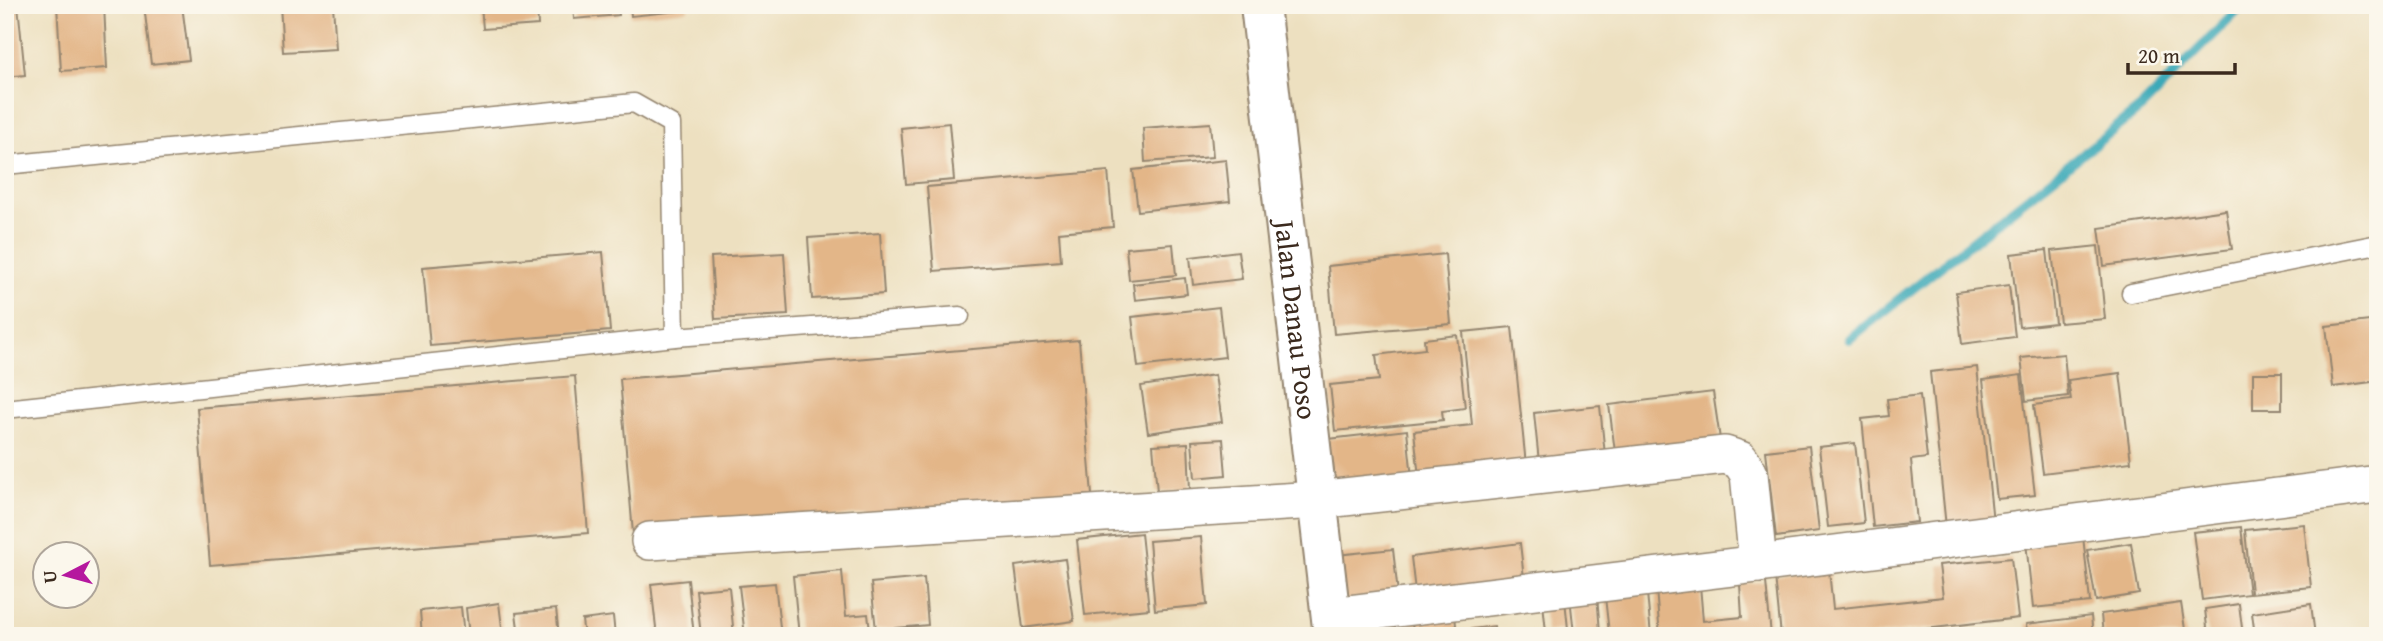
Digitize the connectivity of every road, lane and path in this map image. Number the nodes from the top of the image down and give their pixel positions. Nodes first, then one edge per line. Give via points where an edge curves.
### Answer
1 (1260, 5) edge
2 (5, 165) edge
3 (2378, 244) edge
4 (2131, 293) dead end
5 (960, 316) dead end
6 (675, 337) junction
7 (5, 409) edge
8 (2378, 484) edge
9 (1317, 500) junction
10 (650, 541) dead end
11 (1758, 564) junction
12 (1332, 626) edge

1 - 9 street, Jalan Danau Poso
2 - 6 lane via 634,103 671,124
3 - 4 lane
5 - 6 lane
6 - 7 lane
8 - 11 street
9 - 10 street
9 - 11 street via 1725,455 1740,460 1749,474
9 - 12 street, Jalan Danau Poso
11 - 12 street

